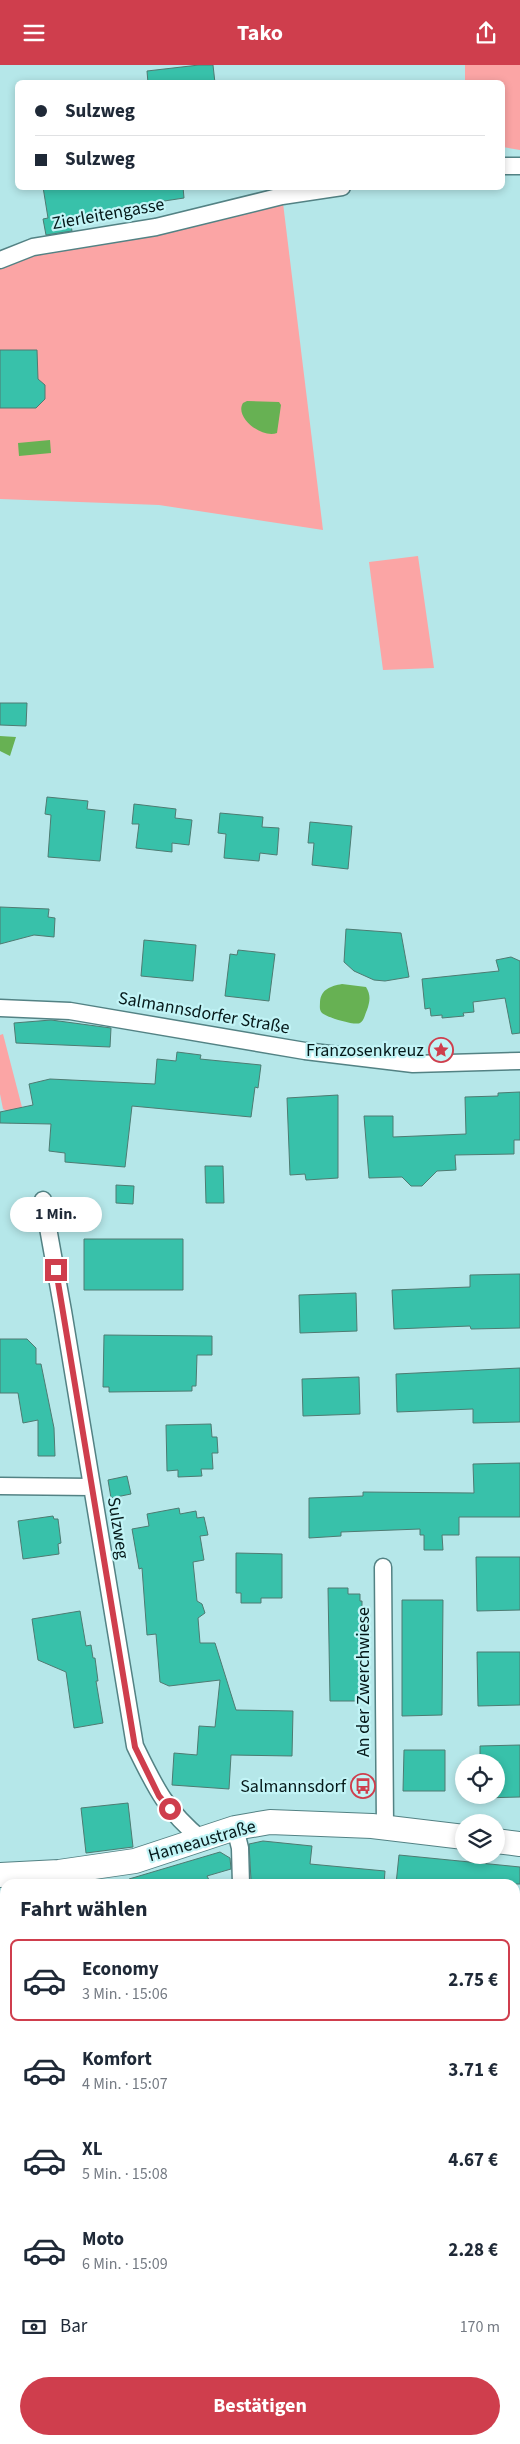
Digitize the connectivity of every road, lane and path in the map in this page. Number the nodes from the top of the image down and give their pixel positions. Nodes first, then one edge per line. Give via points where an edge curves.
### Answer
1 (505, 166) edge
2 (520, 166) edge
3 (322, 190) edge
4 (0, 260) edge
5 (0, 1008) edge
6 (520, 1061) edge
7 (43, 1200) dead end
8 (0, 1486) edge
9 (91, 1487) junction
10 (383, 1567) dead end
11 (385, 1827) junction
12 (235, 1828) junction
13 (455, 1836) edge
14 (202, 1840) junction
15 (505, 1842) edge
16 (520, 1844) edge
17 (0, 1875) edge
18 (241, 1879) edge

1 - 2 street
3 - 4 street, Zierleitengasse via 282,196 156,227 34,247
5 - 6 street, Salmannsdorfer Straße via 70,1011 305,1051 413,1064
7 - 9 street, Sulzweg
8 - 9 street
9 - 14 street, Sulzweg via 135,1747 159,1796 180,1822
10 - 11 street, An der Zwerchwiese
11 - 12 main road, Hameaustraße via 270,1822
11 - 13 main road, Hameaustraße
12 - 14 main road, Hameaustraße
12 - 18 street via 240,1848
14 - 17 main road, Hameaustraße via 112,1865
15 - 16 main road

